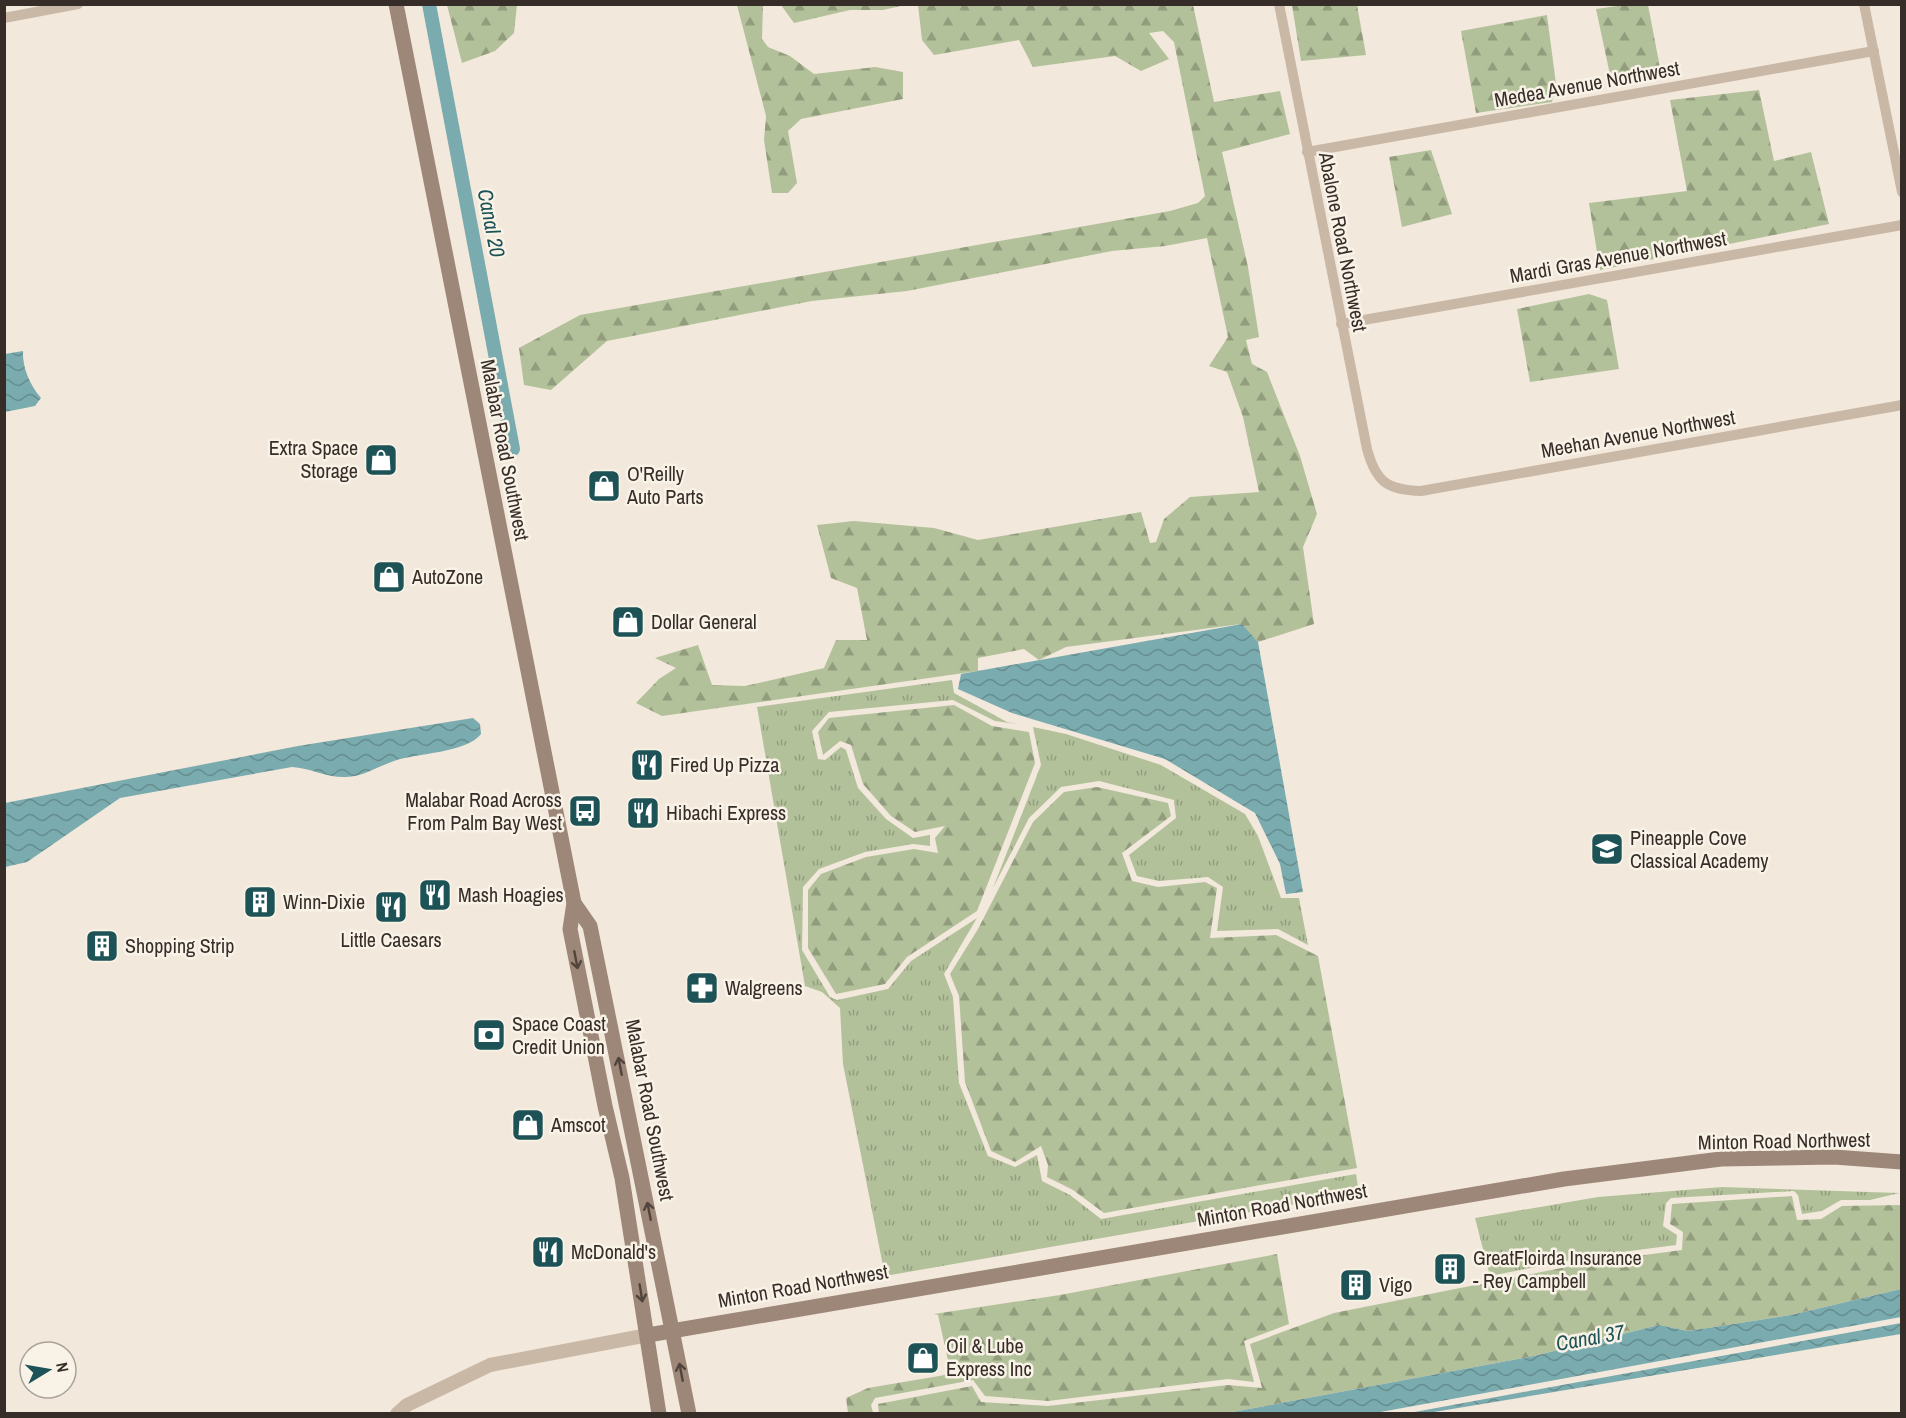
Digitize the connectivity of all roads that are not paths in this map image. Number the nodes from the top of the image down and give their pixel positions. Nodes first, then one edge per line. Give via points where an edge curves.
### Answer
1 (78, 4) edge
2 (396, 4) edge
3 (1279, 4) edge
4 (1864, 4) edge
5 (4, 18) edge
6 (1874, 51) junction
7 (1307, 152) junction
8 (1902, 192) edge
9 (1902, 225) edge
10 (1341, 324) junction
11 (1902, 405) edge
12 (1383, 482) joint
13 (574, 903) junction
14 (1902, 1162) edge
15 (673, 1330) junction
16 (648, 1335) junction
17 (397, 1413) edge
18 (659, 1413) edge
19 (689, 1413) edge

1 - 5 street
2 - 13 main road, Malabar Road Southwest
3 - 7 street, Abalone Road Northwest
4 - 6 street
6 - 7 street, Medea Avenue Northwest
6 - 8 street
7 - 10 street, Abalone Road Northwest
9 - 10 street, Mardi Gras Avenue Northwest
10 - 12 street, Abalone Road Northwest via 1372,468
11 - 12 street, Meehan Avenue Northwest via 1421,491 1402,490
15 -> 13 main road, Malabar Road Southwest via 590,926
13 -> 16 main road, Malabar Road Southwest via 570,929 622,1178
14 - 15 main road, Minton Road Northwest via 1834,1158 1721,1160 1564,1179
15 - 16 main road, Minton Road Northwest
19 -> 15 main road, Malabar Road Southwest
16 - 17 street via 490,1365
16 - 18 main road, Malabar Road Southwest

